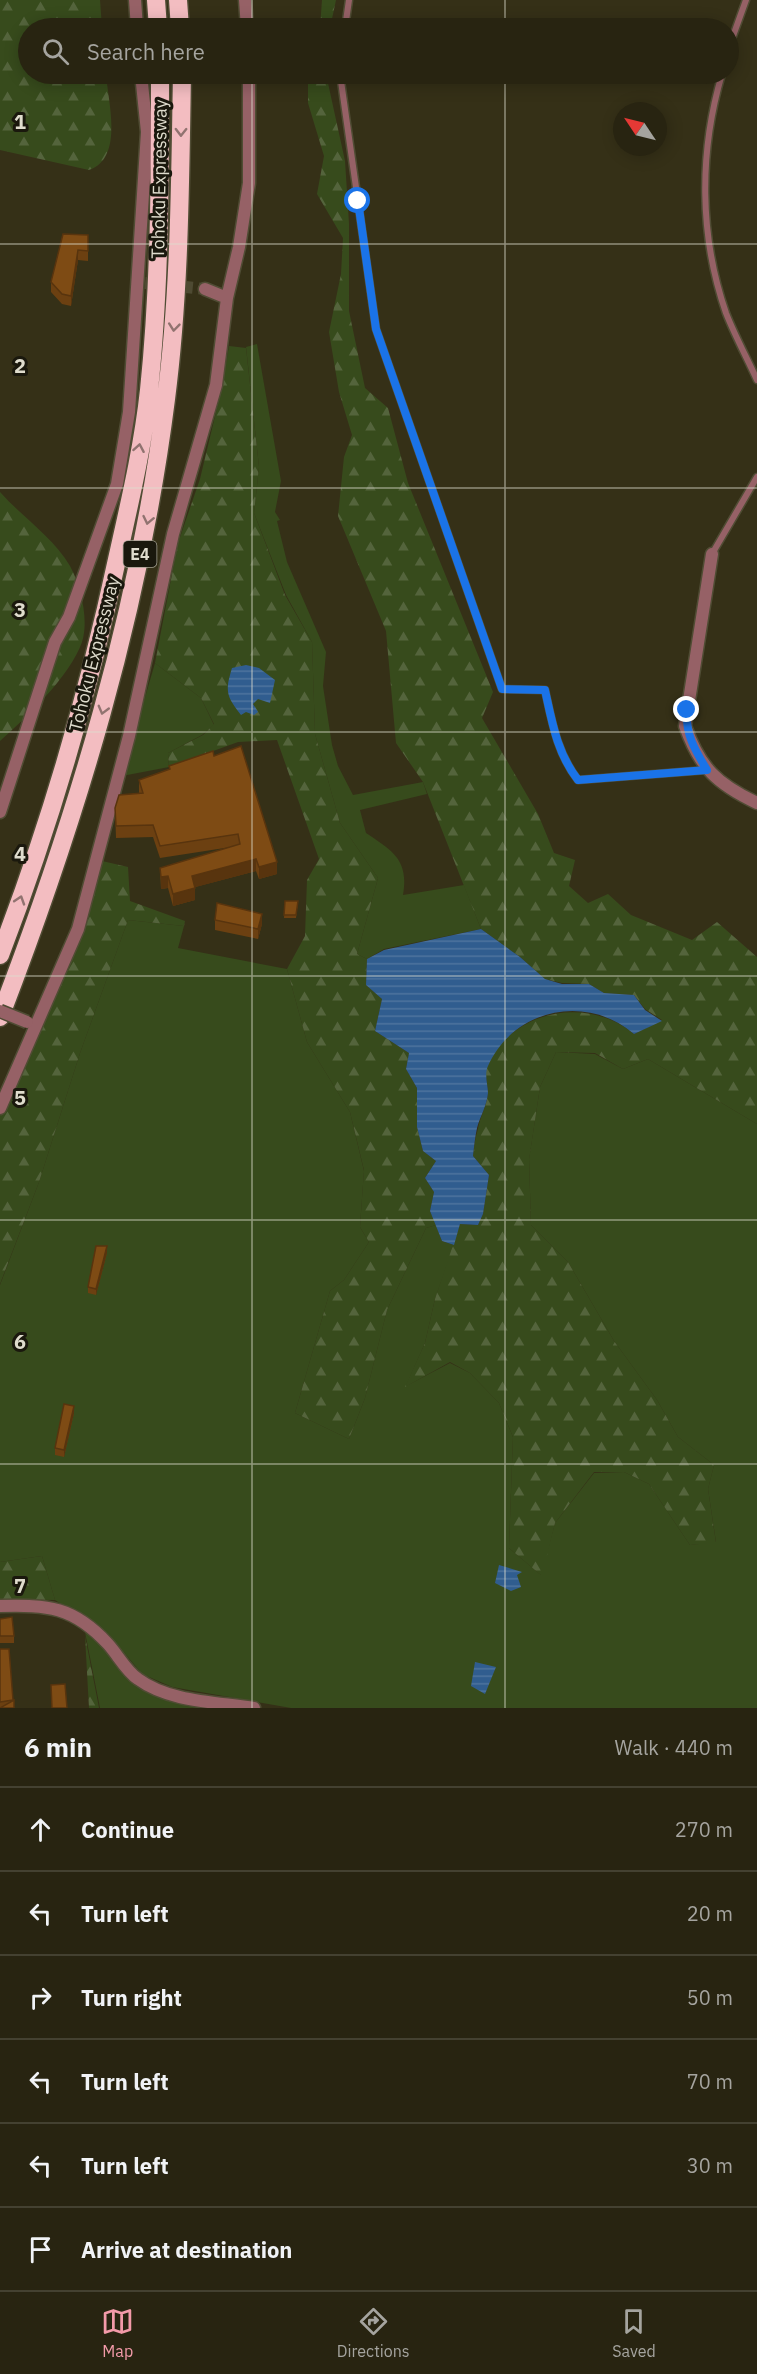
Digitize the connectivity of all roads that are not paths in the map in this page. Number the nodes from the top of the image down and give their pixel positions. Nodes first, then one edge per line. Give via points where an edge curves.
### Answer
1 (135, 0) edge
2 (156, 0) edge
3 (178, 0) edge
4 (245, 0) edge
5 (349, 0) edge
6 (746, 0) edge
7 (136, 18) edge
8 (157, 18) edge
9 (179, 18) edge
10 (246, 18) edge
11 (346, 18) edge
12 (739, 21) edge
13 (142, 84) edge
14 (160, 84) edge
15 (182, 84) edge
16 (249, 84) edge
17 (341, 84) edge
18 (719, 84) edge
19 (205, 289) tunnel mouth
20 (227, 298) junction
21 (757, 380) edge
22 (757, 477) edge
23 (712, 554) joint
24 (707, 770) junction
25 (757, 803) edge
26 (0, 812) edge
27 (0, 955) edge
28 (0, 1011) edge
29 (0, 1017) edge
30 (30, 1025) junction
31 (0, 1108) edge
32 (0, 1606) edge
33 (254, 1708) edge

1 - 7 street
2 - 8 highway
3 - 9 highway
4 - 10 street
5 - 11 lane
6 - 12 lane
13 - 26 street via 147,132 141,282 129,412 117,484 69,617 55,642
27 -> 14 highway, Tohoku Expressway / E4 via 64,770 101,634 129,504 148,393 157,297
15 -> 29 highway, Tohoku Expressway / E4 via 177,300 150,508 122,641 84,777
16 - 20 street via 249,183
17 - 24 lane via 376,329 502,689 545,690 557,742 566,765 578,780
18 - 21 lane via 712,109 704,181 709,247 726,314
19 - 20 street
20 - 30 street via 216,385 173,534 98,857 78,929
22 - 23 lane
23 - 24 street via 686,726
24 - 25 street via 728,789
28 - 30 street, bridge
30 - 31 street
32 - 33 street via 44,1605 63,1610 87,1624 136,1678 154,1689

